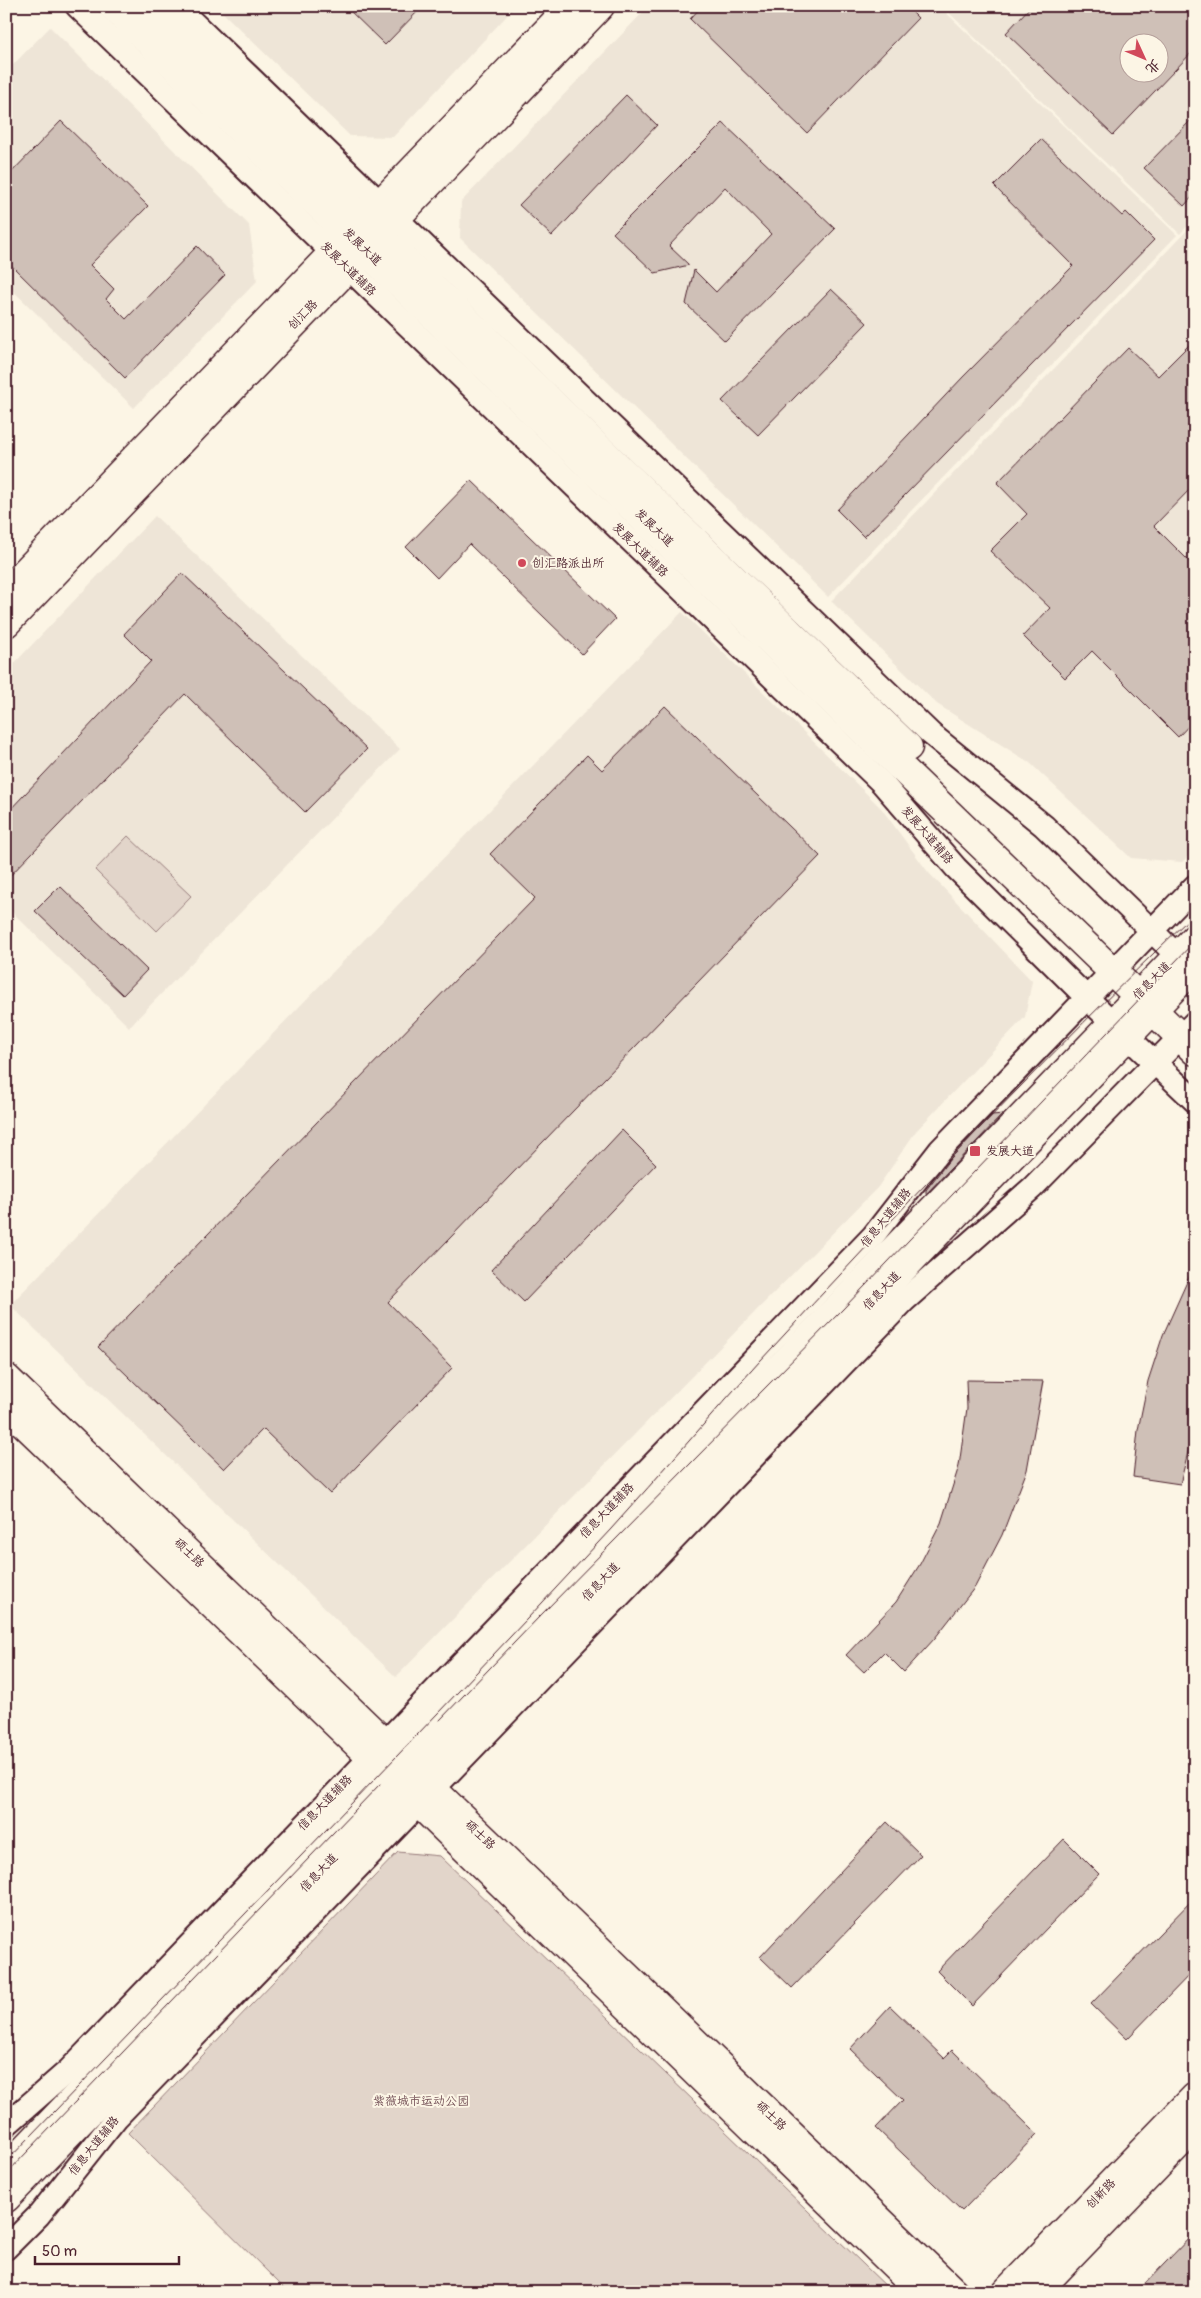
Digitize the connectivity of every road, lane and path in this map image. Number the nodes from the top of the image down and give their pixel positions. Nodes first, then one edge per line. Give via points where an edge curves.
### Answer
1 (76, 6) edge
2 (112, 6) edge
3 (142, 6) edge
4 (176, 6) edge
5 (571, 6) edge
6 (600, 6) edge
7 (365, 236) junction
8 (6, 592) edge
9 (6, 623) edge
10 (1195, 886) edge
11 (1152, 931) junction
12 (1191, 960) edge
13 (1119, 964) junction
14 (1152, 996) junction
15 (1087, 998) junction
16 (1120, 1030) junction
17 (1192, 1031) edge
18 (1155, 1063) junction
19 (1195, 1101) edge
20 (6, 1378) edge
21 (6, 1406) edge
22 (402, 1773) junction
23 (1195, 2097) edge
24 (6, 2125) edge
25 (1195, 2127) edge
26 (6, 2169) edge
27 (6, 2198) edge
28 (6, 2248) edge
29 (922, 2292) edge
30 (954, 2292) edge
31 (1006, 2292) edge
32 (1036, 2292) edge

1 - 7 street, 发展大道辅路
2 - 7 street, 发展大道
3 - 7 street, 发展大道
4 - 7 street, 发展大道辅路
5 - 7 street, 创汇路
6 - 7 street, 创汇路
7 - 8 street, 创汇路
7 - 9 street, 创汇路
7 - 11 street, 发展大道辅路 via 931,734 1044,826
7 - 13 street, 发展大道
7 - 15 street, 发展大道辅路 via 882,783 956,868
10 - 11 street, 信息大道辅路
11 - 12 street, 发展大道辅路
11 - 13 street, 信息大道辅路
12 - 14 street, 信息大道
13 - 14 street, 发展大道
13 - 15 street, 信息大道辅路
14 - 16 street, 信息大道
14 - 17 street, 发展大道
15 - 16 street, 发展大道辅路
15 - 22 street, 信息大道辅路 via 940,1150 873,1236
16 - 18 street, 发展大道辅路
16 - 22 street, 信息大道
17 - 18 street, 信息大道辅路
18 - 19 street, 发展大道辅路
18 - 22 street, 信息大道辅路 via 1032,1188 904,1301
20 - 22 street, 硕士路
21 - 22 street, 硕士路
22 - 24 street, 信息大道辅路
22 - 26 street, 信息大道
22 - 27 street, 信息大道
22 - 28 street, 信息大道辅路 via 39,2214
22 - 29 street, 硕士路
22 - 30 street, 硕士路
23 - 31 street, 创新路
25 - 32 street, 创新路

